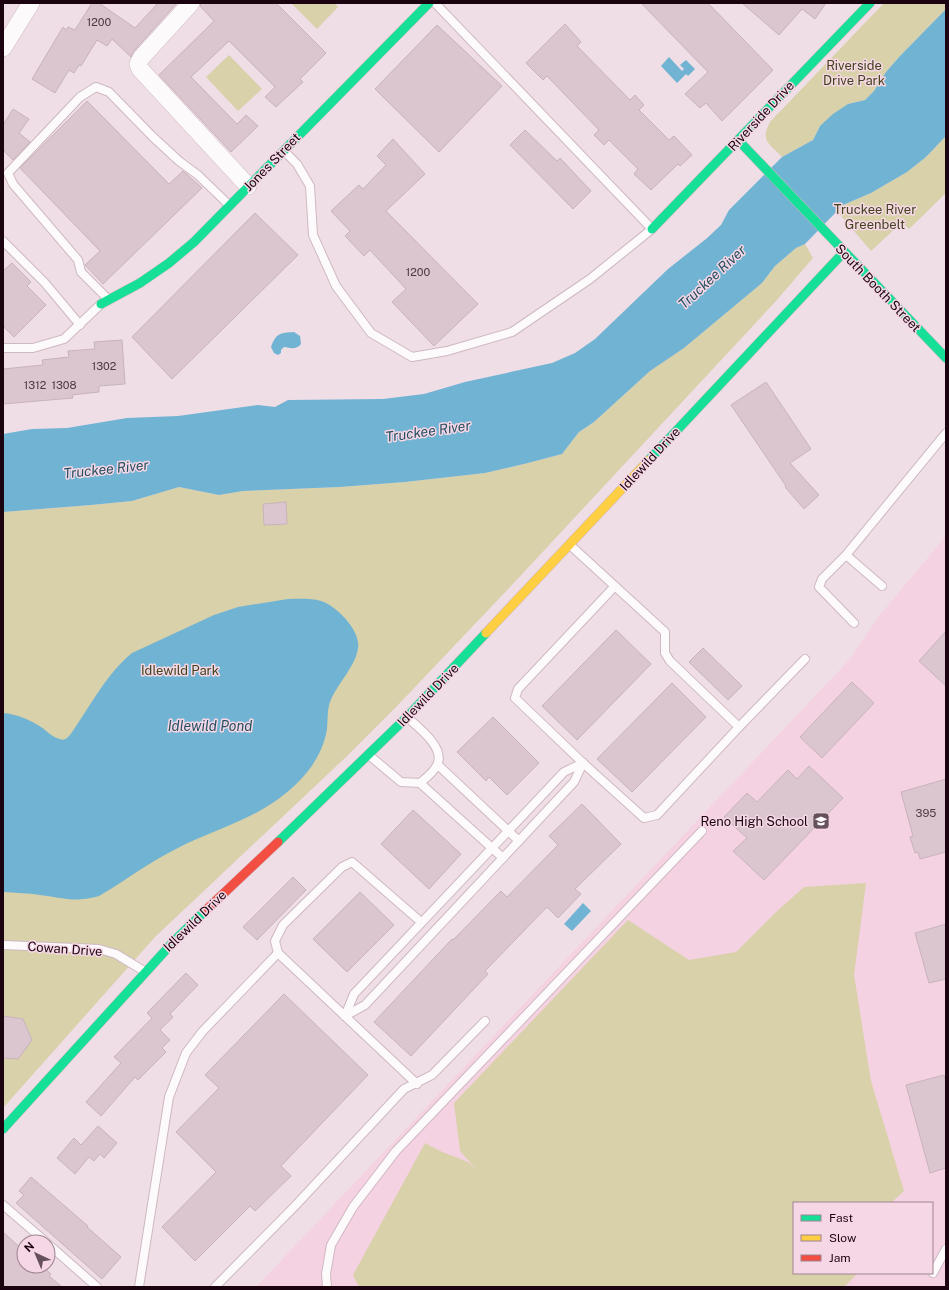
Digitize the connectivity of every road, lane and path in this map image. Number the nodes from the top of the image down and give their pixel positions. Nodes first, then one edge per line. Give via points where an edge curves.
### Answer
1 (31, 3) edge
2 (191, 3) edge
3 (429, 3) edge
4 (435, 3) edge
5 (870, 3) edge
6 (3, 48) edge
7 (738, 140) junction
8 (284, 150) junction
9 (248, 186) junction
10 (229, 206) junction
11 (652, 229) junction
12 (3, 241) edge
13 (844, 252) junction
14 (104, 302) junction
15 (80, 324) junction
16 (3, 348) edge
17 (946, 358) edge
18 (946, 433) edge
19 (570, 545) junction
20 (846, 554) junction
21 (615, 586) junction
22 (882, 586) dead end
23 (854, 623) dead end
24 (806, 659) dead end
25 (407, 717) junction
26 (739, 727) junction
27 (369, 755) junction
28 (584, 763) junction
29 (438, 765) junction
30 (420, 783) junction
31 (508, 831) junction
32 (702, 831) dead end
33 (519, 841) junction
34 (492, 848) junction
35 (503, 858) junction
36 (421, 922) junction
37 (3, 945) edge
38 (278, 953) junction
39 (145, 972) junction
40 (345, 1016) junction
41 (485, 1021) dead end
42 (417, 1084) junction
43 (3, 1129) edge
44 (3, 1205) edge
45 (37, 1234) edge
46 (946, 1249) edge
47 (56, 1251) edge
48 (933, 1271) edge
49 (97, 1287) edge
50 (139, 1287) edge
51 (215, 1287) edge
52 (327, 1287) edge

1 - 6 street
2 - 9 street via 138,64
3 - 8 street, Jones Street
4 - 11 lane
5 - 7 street, Riverside Drive
7 - 11 street, Riverside Drive
7 - 13 street, South Booth Street
8 - 9 street, Jones Street
8 - 11 lane via 297,164 310,186 313,236 336,286 371,333 412,357 447,351 512,332 590,279
9 - 10 street, Jones Street
10 - 14 street, Jones Street via 169,263 140,283
10 - 14 lane via 198,175 153,137 109,92 96,87 80,97 8,173 13,184 78,260 81,272
12 - 15 lane via 45,283
13 - 17 street, South Booth Street
13 - 19 street, Idlewild Drive
14 - 15 lane
15 - 16 lane via 64,339 33,348
18 - 20 lane
19 - 21 lane
19 - 25 street, Idlewild Drive
20 - 22 lane
20 - 23 lane via 822,580 819,587
21 - 26 lane via 664,632 665,653 670,661
21 - 28 lane via 518,689 515,698
24 - 26 lane
25 - 27 street, Idlewild Drive
25 - 29 lane via 431,740 440,756
26 - 28 lane via 657,815 644,818
27 - 30 lane via 401,782
27 - 39 street, Idlewild Drive via 196,919
28 - 31 lane via 564,772
28 - 33 lane via 574,782
29 - 30 lane
29 - 31 lane
30 - 34 lane
31 - 33 lane
31 - 34 lane
32 - 52 lane via 396,1151 353,1207 331,1245 326,1274
33 - 35 lane
34 - 35 lane
34 - 36 lane
35 - 40 lane via 365,1005
36 - 38 lane via 352,862 342,867 283,925 275,941
36 - 40 lane via 354,994
37 - 39 lane, Cowan Drive via 99,949 116,954
38 - 40 lane
38 - 50 lane via 202,1032 186,1053 169,1097
39 - 43 street, Idlewild Drive
40 - 42 lane
41 - 42 lane via 432,1075
42 - 51 lane via 404,1089
44 - 45 lane
46 - 48 lane
47 - 49 lane

